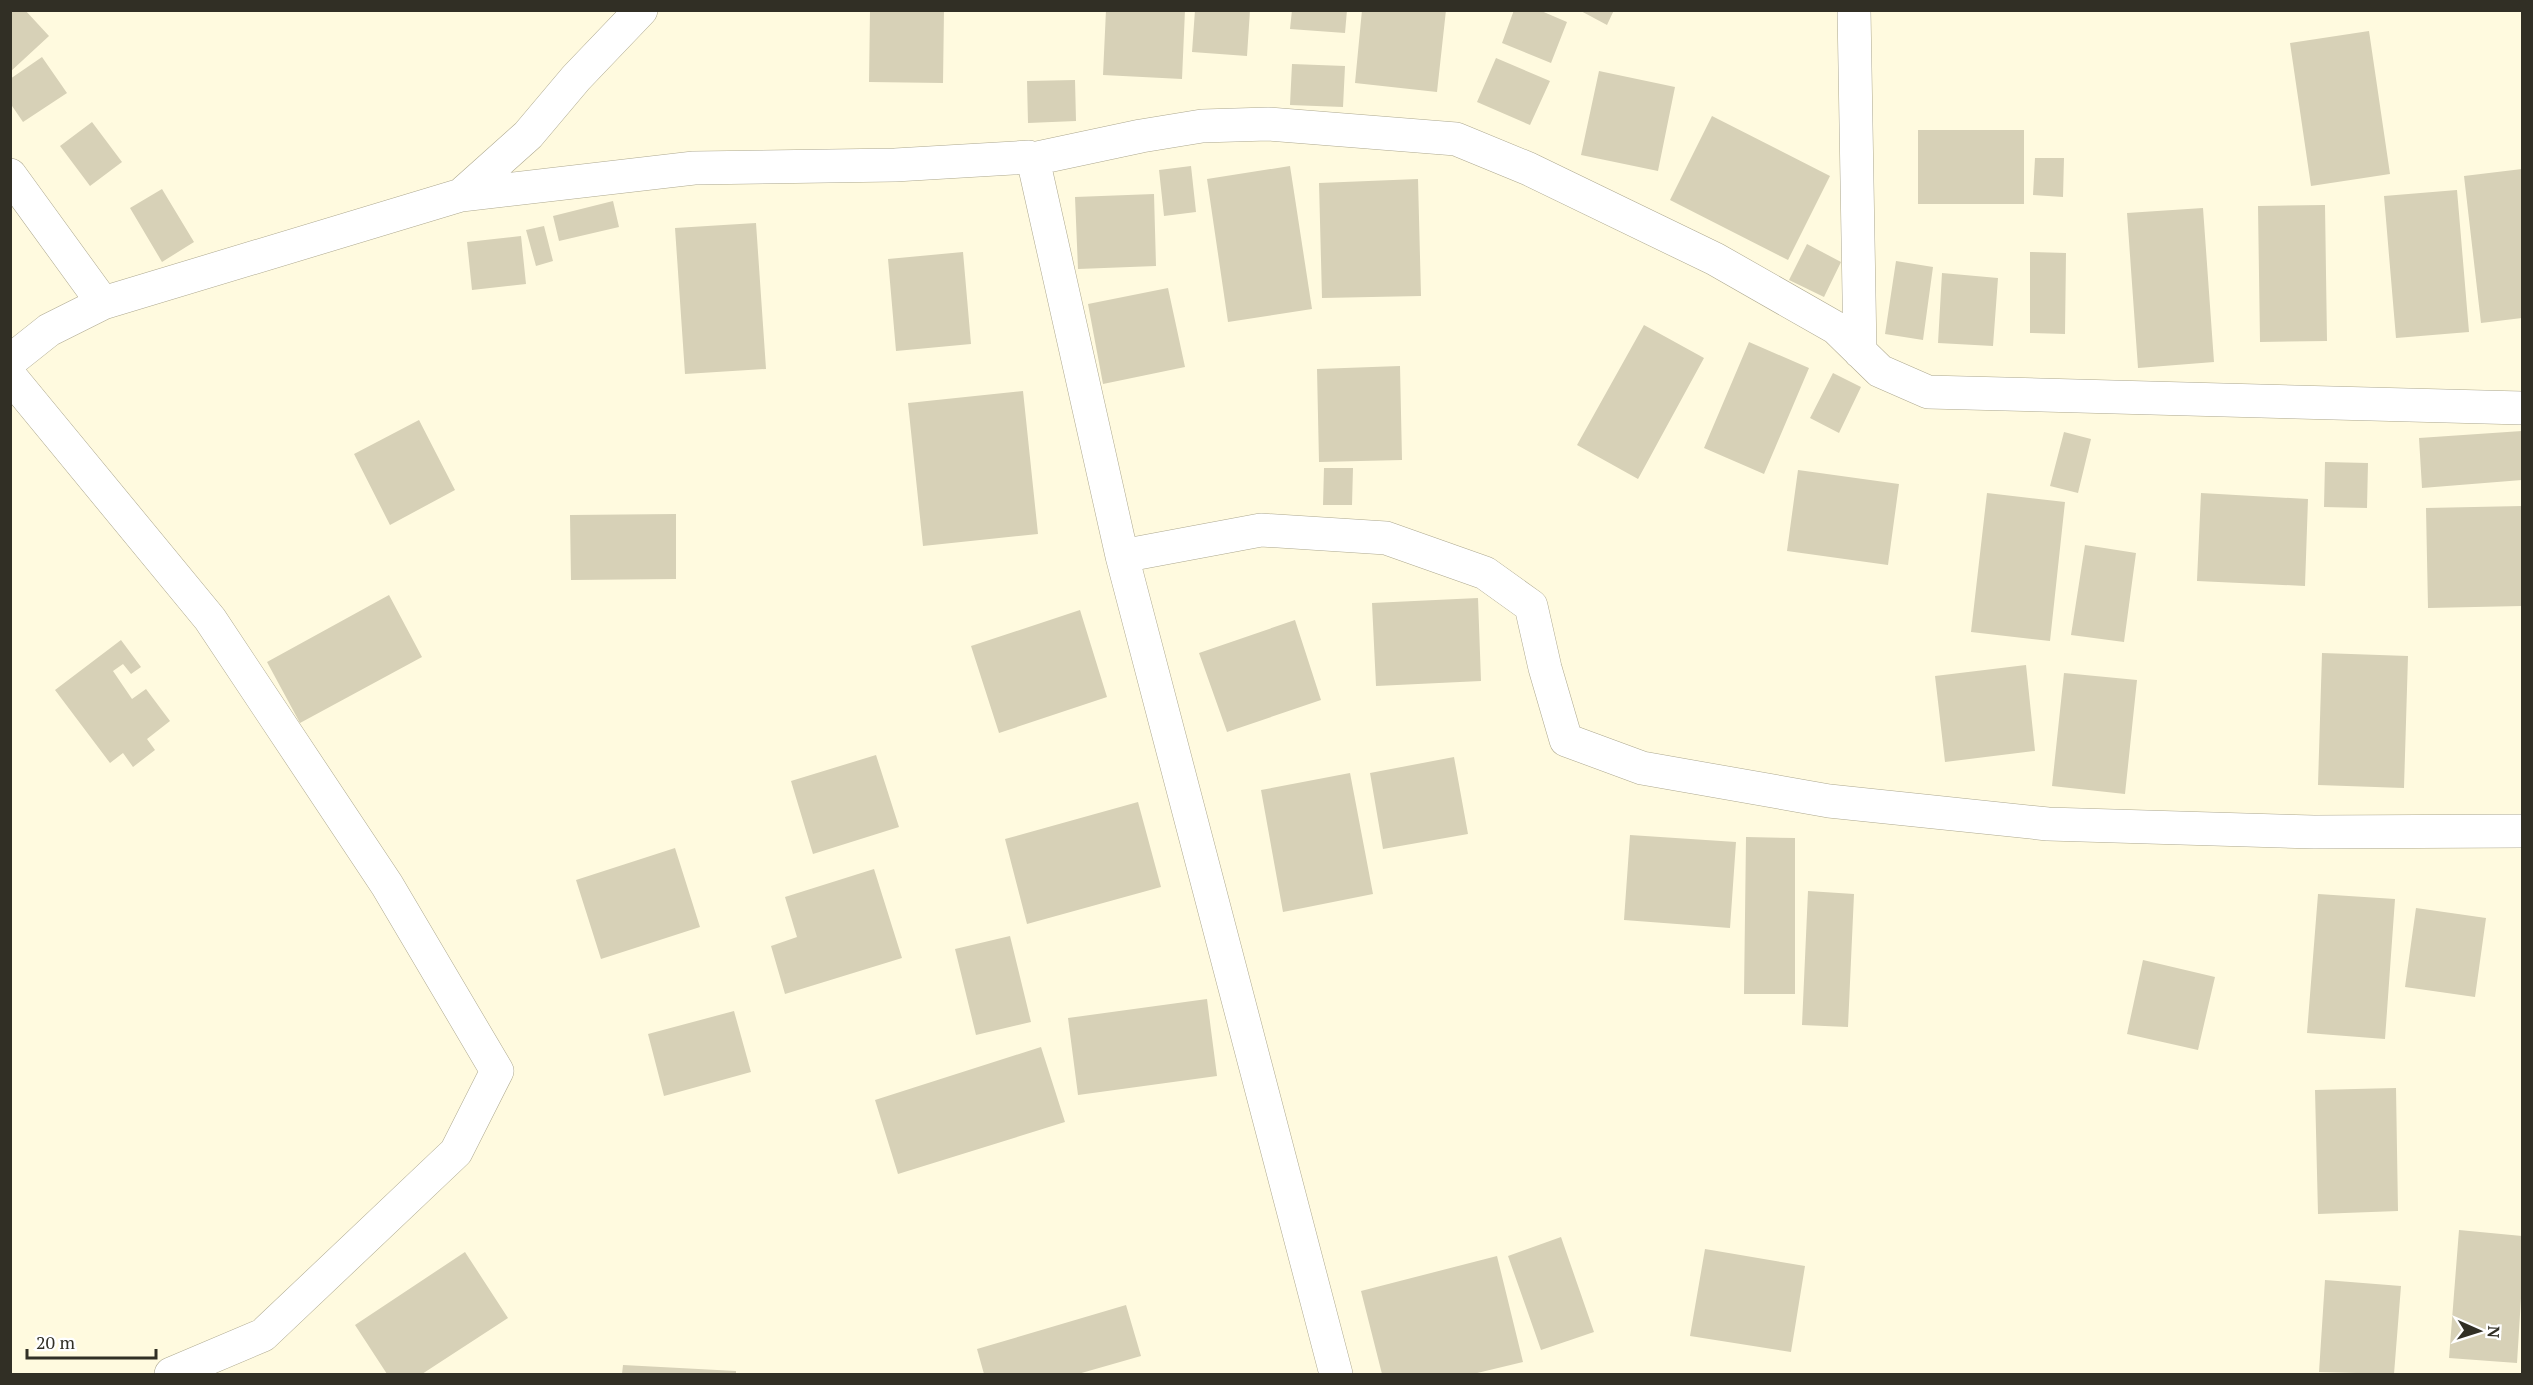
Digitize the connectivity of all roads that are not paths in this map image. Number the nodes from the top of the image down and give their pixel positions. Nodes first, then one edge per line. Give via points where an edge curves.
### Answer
1 (641, 10) edge
2 (1854, 10) edge
3 (1033, 159) junction
4 (10, 175) edge
5 (460, 195) junction
6 (103, 303) junction
7 (1860, 352) junction
8 (10, 361) edge
9 (10, 376) edge
10 (2523, 408) edge
11 (1122, 556) junction
12 (2523, 831) edge
13 (171, 1374) edge
14 (1336, 1374) edge

1 - 5 street via 528,135
2 - 7 street
3 - 5 street via 694,168
3 - 7 street via 1202,126 1268,124 1456,139 1529,169 1715,259 1836,328
3 - 11 street
4 - 6 street
5 - 6 street
6 - 8 street via 49,330
7 - 10 street via 1880,371 1928,392
9 - 13 street via 210,619 387,885 496,1071 456,1152 263,1335
11 - 12 street via 1261,530 1386,538 1485,573 1531,606 1566,740 1642,768 1829,801 2048,824 2314,832
11 - 14 street

